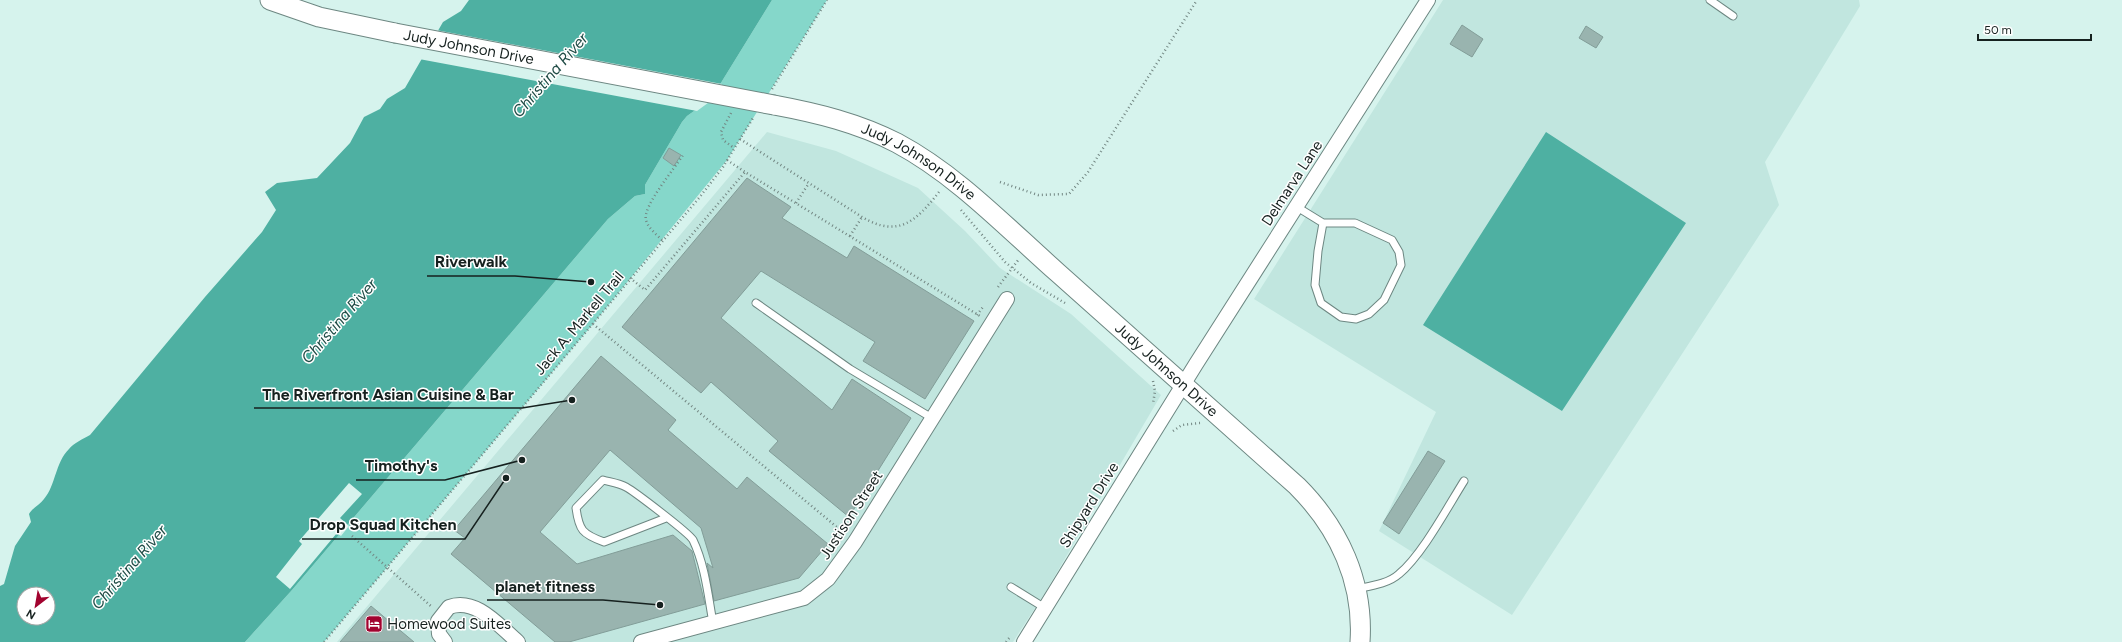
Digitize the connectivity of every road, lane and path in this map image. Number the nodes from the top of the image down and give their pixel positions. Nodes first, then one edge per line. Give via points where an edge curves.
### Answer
1 (270, 0) edge
2 (827, 0) edge
3 (1197, 0) edge
4 (1428, 0) edge
5 (1710, 0) edge
6 (1733, 16) dead end
7 (771, 100) junction
8 (731, 113) dead end
9 (756, 114) dead end
10 (740, 139) junction
11 (734, 148) junction
12 (683, 155) dead end
13 (727, 160) junction
14 (745, 172) junction
15 (1000, 182) dead end
16 (808, 183) junction
17 (934, 188) dead end
18 (939, 192) junction
19 (944, 196) dead end
20 (796, 203) junction
21 (1297, 207) junction
22 (958, 208) dead end
23 (862, 217) junction
24 (1323, 223) junction
25 (850, 236) junction
26 (662, 240) junction
27 (1028, 247) junction
28 (1013, 269) junction
29 (630, 278) junction
30 (995, 292) dead end
31 (1007, 299) dead end
32 (756, 303) dead end
33 (986, 303) dead end
34 (1070, 307) dead end
35 (977, 315) junction
36 (992, 323) junction
37 (593, 324) junction
38 (1147, 376) dead end
39 (1179, 393) junction
40 (932, 418) junction
41 (1195, 418) dead end
42 (1205, 428) dead end
43 (1464, 481) dead end
44 (666, 518) junction
45 (352, 536) dead end
46 (855, 542) junction
47 (388, 568) junction
48 (1011, 587) dead end
49 (1356, 589) junction
50 (1045, 608) junction
51 (441, 615) junction
52 (713, 623) junction
53 (324, 642) edge
54 (445, 642) edge
55 (518, 642) edge
56 (640, 642) edge
57 (1024, 642) edge
58 (1360, 642) edge

1 - 7 street, Judy Johnson Drive, bridge via 319,17 395,33
2 - 7 path
3 - 15 path via 1088,172 1069,194 1038,195
4 - 21 street, Delmarva Lane
5 - 6 lane
7 - 27 street, Judy Johnson Drive via 838,119 897,143 948,177
8 - 11 path via 721,132 723,140
9 - 10 path, Jack A. Markell Trail
10 - 11 path, Jack A. Markell Trail
10 - 16 path
11 - 13 path, Jack A. Markell Trail
12 - 26 path via 645,214 647,224
13 - 14 path
13 - 26 path, Jack A. Markell Trail via 699,198
14 - 20 path
14 - 29 path via 645,290
16 - 20 path
16 - 23 path
17 - 18 path
18 - 19 path
18 - 23 path via 919,216 903,225 886,226
20 - 25 path
21 - 24 lane
21 - 39 street, Delmarva Lane
22 - 28 path
23 - 25 path
24 - 24 lane via 1315,285 1321,303 1341,317 1356,319 1369,314 1384,300 1401,265 1399,252 1392,240 1355,223
25 - 35 path
26 - 29 path, Jack A. Markell Trail
27 - 28 path
27 - 39 street, Judy Johnson Drive
28 - 30 path
28 - 34 path
29 - 37 path, Jack A. Markell Trail
31 - 36 street, Justison Street
32 - 40 lane via 850,369
33 - 35 path
35 - 36 path
36 - 40 street, Justison Street
37 - 46 path
37 - 47 path, Jack A. Markell Trail
38 - 39 path
39 - 49 street, Judy Johnson Drive via 1312,500 1336,535 1348,561
39 - 50 street, Shipyard Drive
40 - 46 street, Justison Street
41 - 42 path
43 - 49 lane via 1414,557 1398,575
44 - 44 lane via 625,486 603,480 576,508 578,526 590,537 604,542
44 - 52 lane via 692,538 701,563
45 - 47 path
46 - 52 street, Justison Street via 828,580 804,598
47 - 51 path
47 - 53 path, Jack A. Markell Trail
48 - 50 lane
49 - 58 street, Judy Johnson Drive
50 - 57 street, Shipyard Drive
51 - 54 street via 438,628
51 - 55 street via 449,607 457,604 470,606 487,616
52 - 56 street, Justison Street

